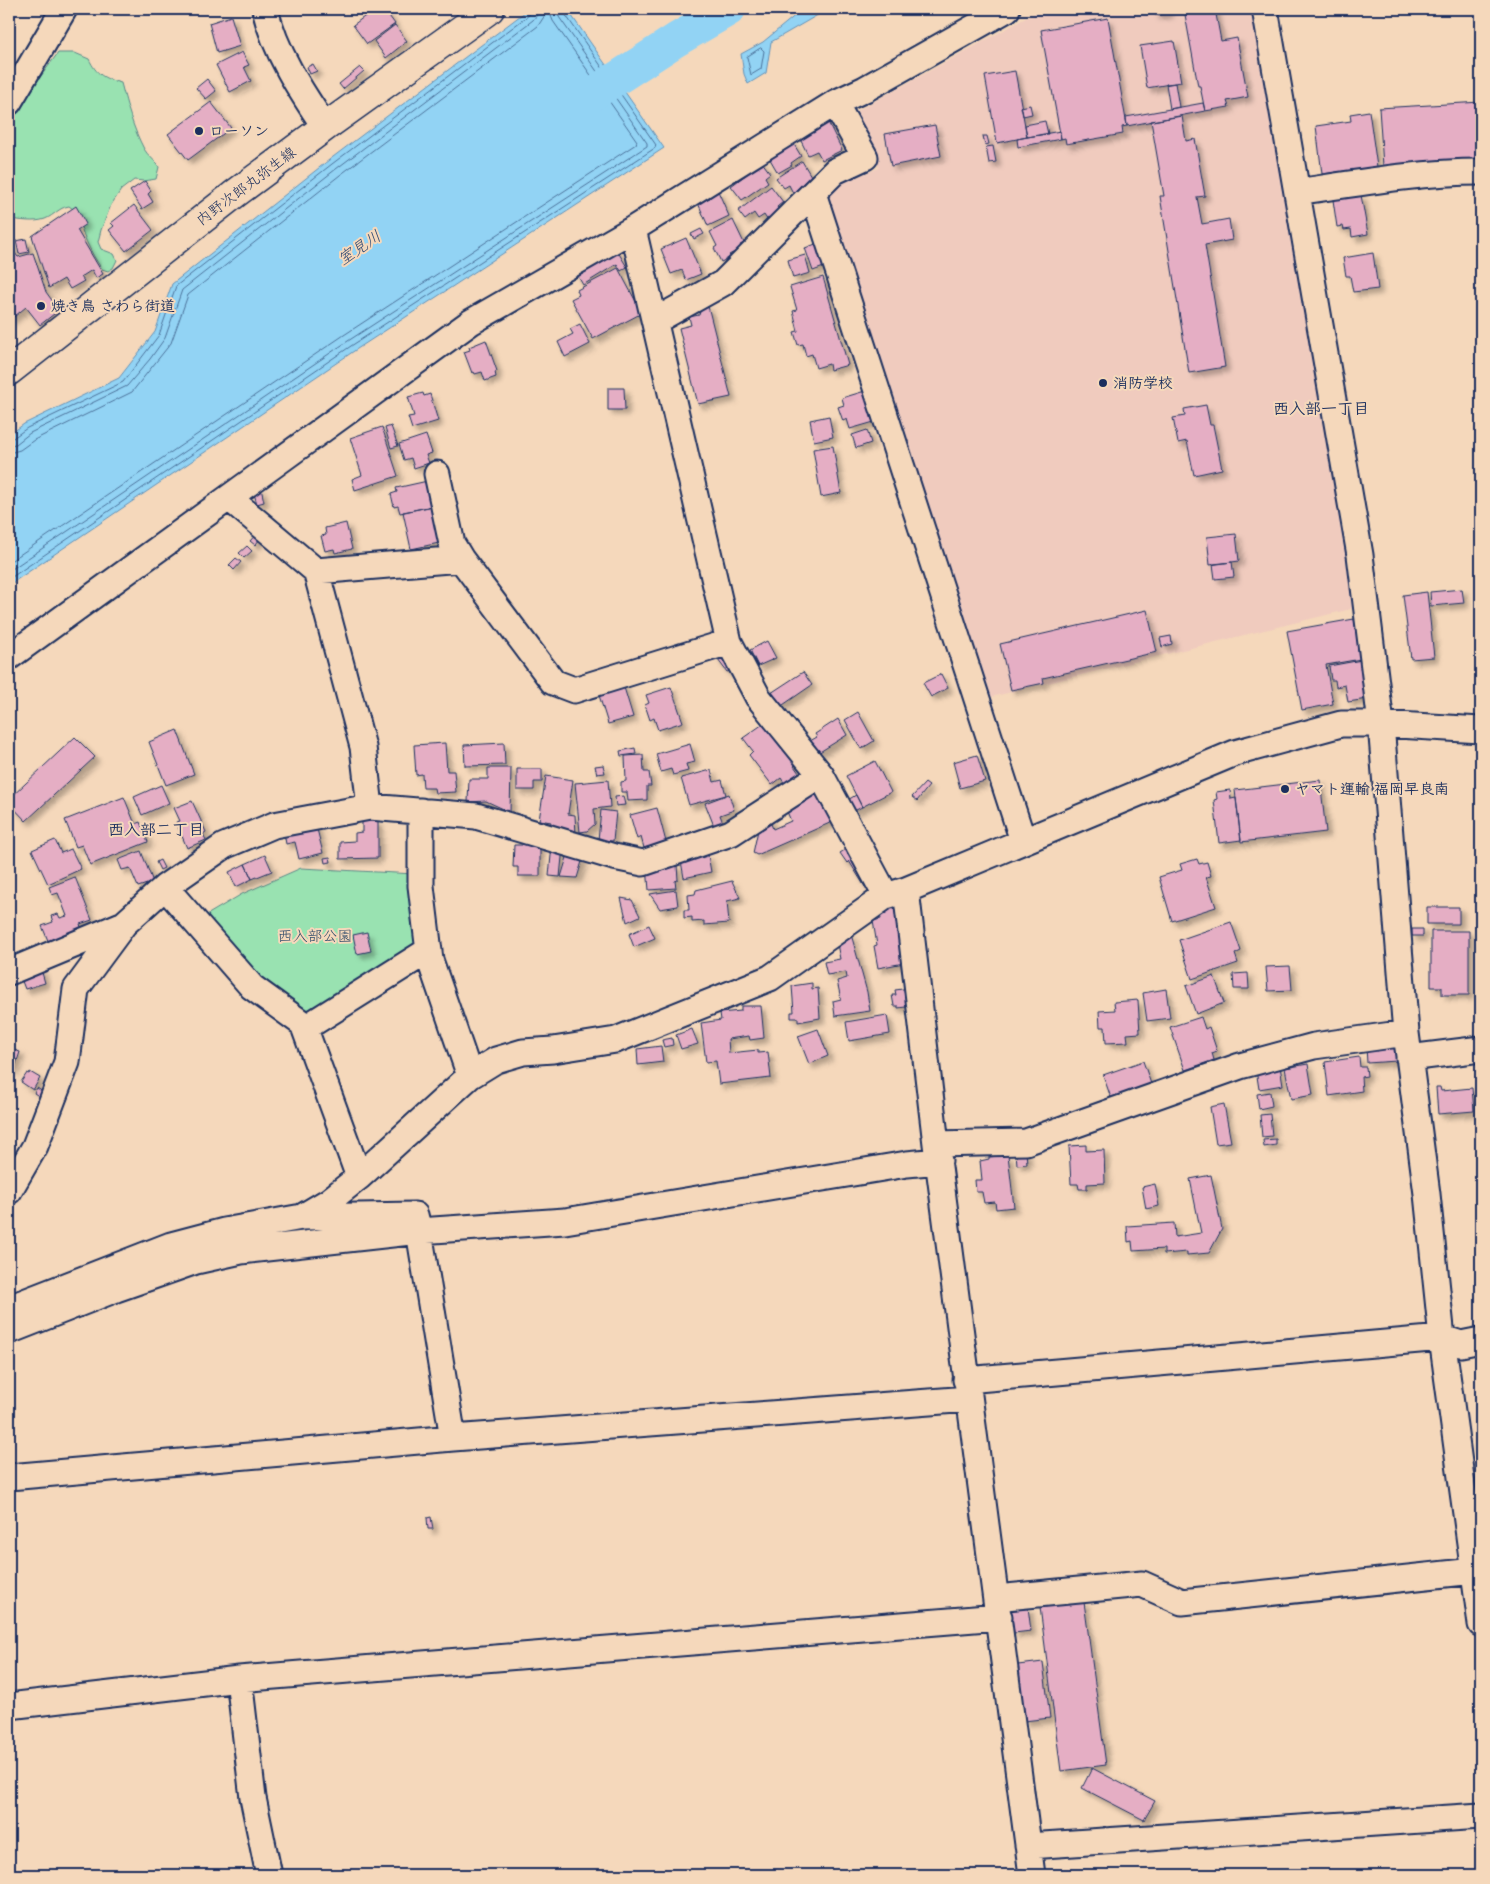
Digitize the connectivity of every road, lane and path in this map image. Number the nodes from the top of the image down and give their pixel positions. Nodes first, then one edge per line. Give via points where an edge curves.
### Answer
1 (64, 9) edge
2 (265, 9) edge
3 (490, 9) edge
4 (1007, 9) edge
5 (1265, 9) edge
6 (9, 102) edge
7 (835, 103) junction
8 (325, 126) junction
9 (1481, 172) edge
10 (1297, 192) junction
11 (813, 193) junction
12 (633, 229) junction
13 (655, 321) junction
14 (9, 371) edge
15 (437, 474) dead end
16 (229, 498) junction
17 (461, 559) junction
18 (316, 571) junction
19 (729, 642) junction
20 (9, 657) edge
21 (1381, 724) junction
22 (1481, 730) edge
23 (820, 775) junction
24 (370, 806) junction
25 (421, 811) junction
26 (1023, 841) junction
27 (165, 887) junction
28 (896, 893) junction
29 (124, 924) junction
30 (429, 950) junction
31 (9, 972) edge
32 (305, 1028) junction
33 (1406, 1033) junction
34 (1481, 1049) edge
35 (1409, 1058) junction
36 (470, 1076) junction
37 (937, 1153) junction
38 (359, 1176) junction
39 (9, 1191) edge
40 (302, 1217) junction
41 (419, 1231) junction
42 (9, 1308) edge
43 (9, 1331) edge
44 (1442, 1338) junction
45 (1481, 1340) edge
46 (968, 1390) junction
47 (453, 1438) junction
48 (9, 1477) edge
49 (1477, 1580) edge
50 (998, 1607) junction
51 (1481, 1624) edge
52 (238, 1679) junction
53 (9, 1706) edge
54 (1481, 1816) edge
55 (1028, 1846) junction
56 (269, 1875) edge
57 (1032, 1875) edge

1 - 6 street
2 - 8 street via 280,53
3 - 8 main road, 内野次郎丸弥生線
4 - 7 street
5 - 10 street
7 - 11 street via 865,157 835,171
7 - 12 street
8 - 14 main road, 内野次郎丸弥生線
9 - 10 street via 1380,180
10 - 21 street via 1360,555
11 - 13 street via 723,283
11 - 26 street
12 - 13 street
12 - 16 street via 471,322
13 - 19 street
15 - 17 street via 452,544
16 - 18 street
16 - 20 street
17 - 18 street
17 - 19 street via 553,682 574,690
18 - 24 street via 363,747
19 - 23 street via 758,697
21 - 22 street
21 - 26 street via 1341,724 1235,753
21 - 33 street
23 - 25 street via 731,833 644,863 476,816
23 - 28 street
24 - 25 street
24 - 27 street via 274,825 224,846
25 - 30 street via 420,886
26 - 28 street
27 - 29 street
27 - 32 street via 252,987
28 - 36 street via 770,978 616,1040 523,1052 496,1060
28 - 37 street
29 - 31 street
29 - 39 street via 76,989 67,1062 35,1146
30 - 32 street
30 - 36 street
32 - 38 street
33 - 35 street
33 - 37 street via 1314,1046 1240,1066 1026,1142
34 - 35 street
35 - 44 street
36 - 38 street
37 - 41 street via 907,1164 566,1221
37 - 46 street
38 - 40 street via 329,1201
40 - 41 street via 415,1216
40 - 42 street via 171,1245
41 - 43 street via 241,1251 196,1261
41 - 47 street
44 - 45 street via 1461,1344
44 - 46 street
44 - 49 street
46 - 47 street
46 - 50 street
47 - 48 street
49 - 50 street via 1182,1602 1142,1584
49 - 51 street
50 - 52 street
50 - 55 street
52 - 53 street
52 - 56 street via 253,1798
54 - 55 street
55 - 57 street

